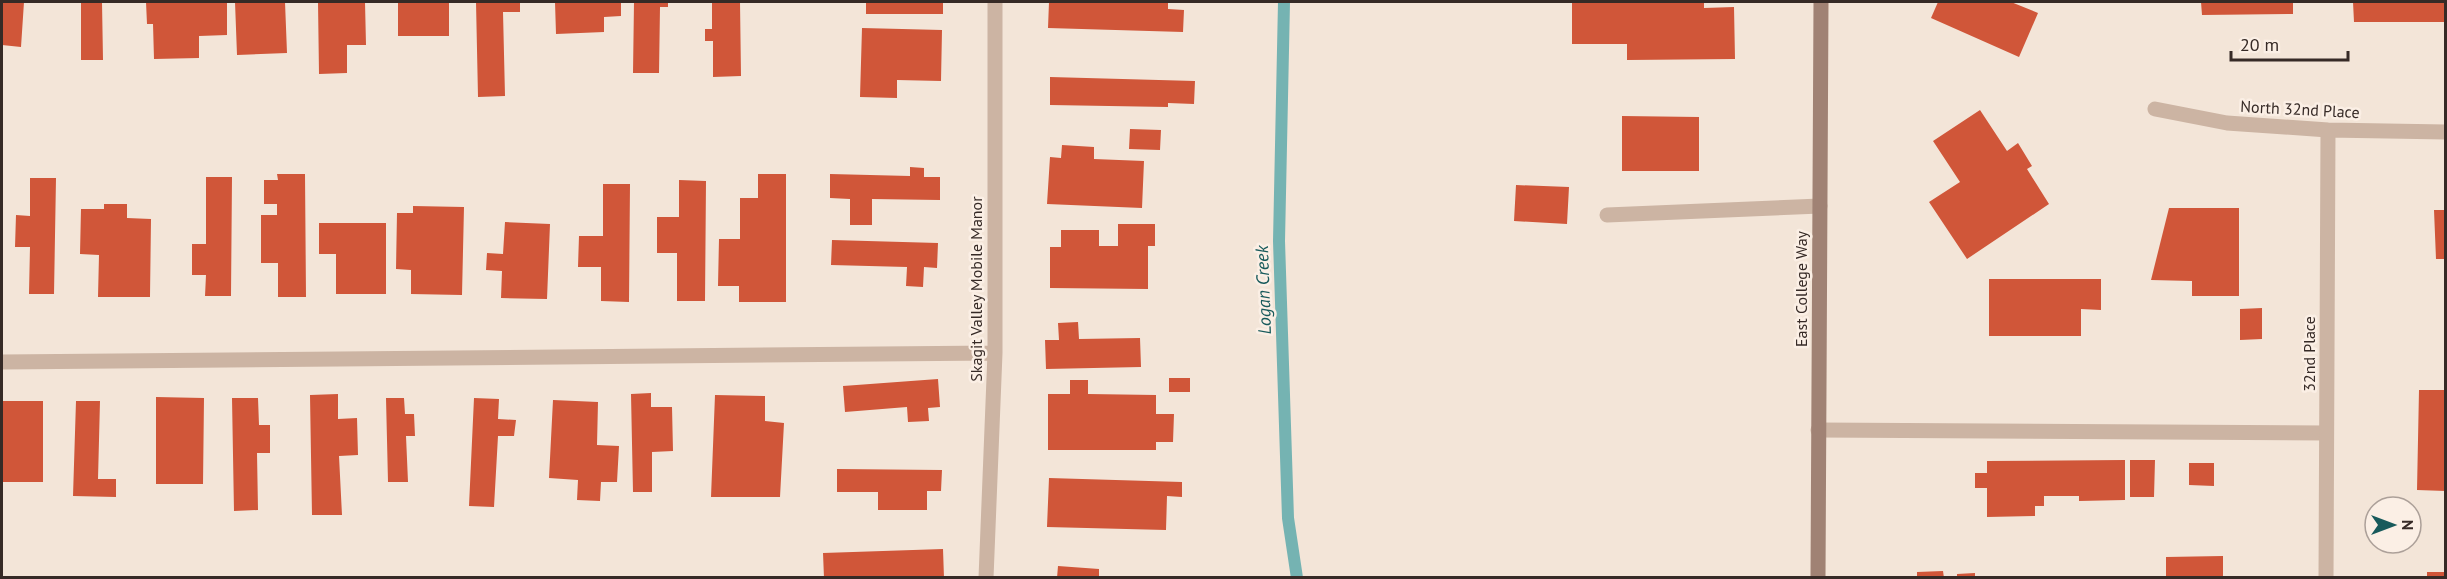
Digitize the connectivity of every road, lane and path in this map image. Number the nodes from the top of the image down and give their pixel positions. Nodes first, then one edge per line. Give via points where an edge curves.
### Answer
1 (994, 2) edge
2 (1821, 2) edge
3 (2155, 110) dead end
4 (2328, 130) junction
5 (2445, 132) edge
6 (1820, 206) junction
7 (1607, 215) dead end
8 (994, 353) junction
9 (2, 362) edge
10 (1818, 430) junction
11 (2326, 433) junction
12 (986, 578) edge
13 (1818, 578) edge
14 (2326, 578) edge

1 - 8 street, Skagit Valley Mobile Manor
2 - 6 main road, East College Way
3 - 4 street, North 32nd Place via 2227,123
4 - 5 street, North 32nd Place
4 - 11 street, 32nd Place
6 - 7 street
6 - 10 main road, East College Way
8 - 9 street
8 - 12 street, Skagit Valley Mobile Manor
10 - 11 street
10 - 13 main road, East College Way
11 - 14 street, 32nd Place

